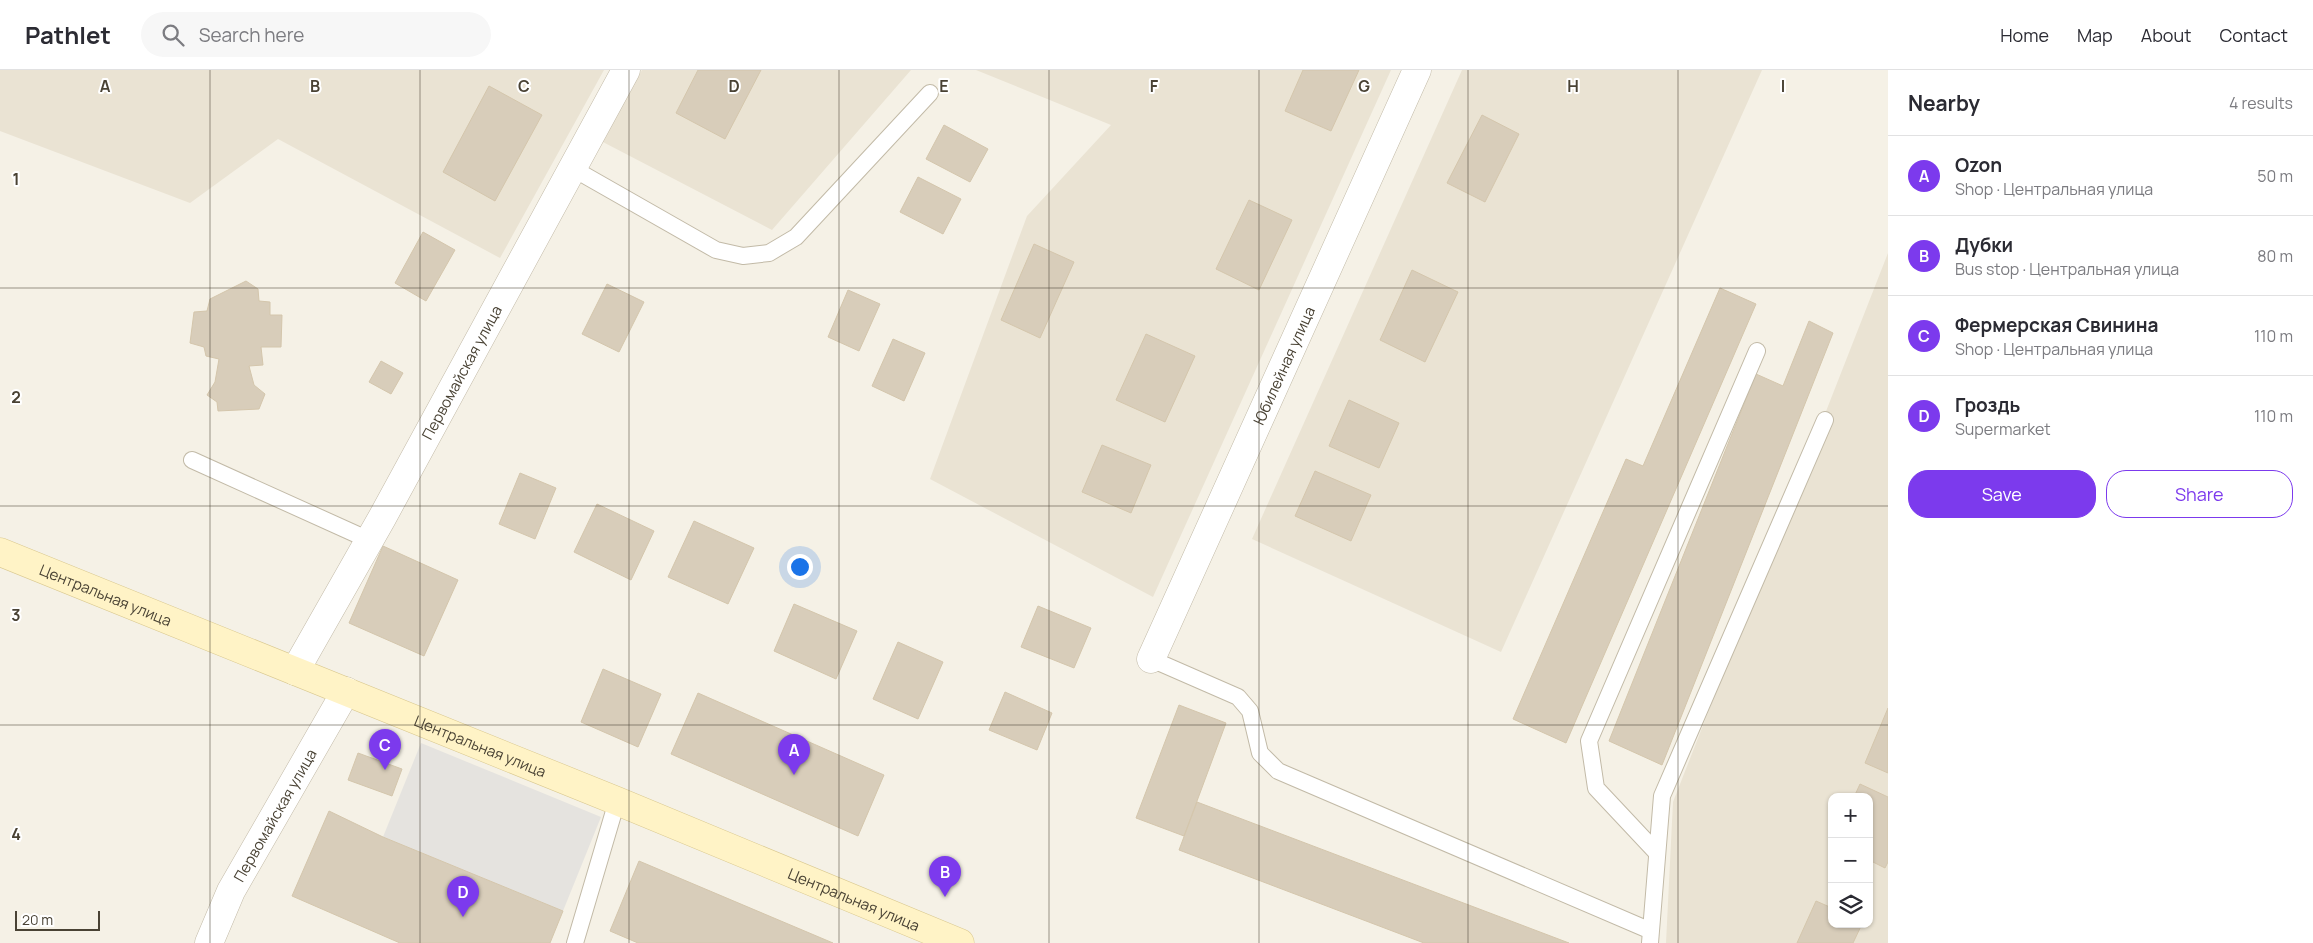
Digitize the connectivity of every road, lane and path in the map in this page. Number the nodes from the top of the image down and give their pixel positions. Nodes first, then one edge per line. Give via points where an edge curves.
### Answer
1 (626, 70) edge
2 (1417, 70) edge
3 (930, 93) dead end
4 (572, 168) junction
5 (1757, 351) dead end
6 (1824, 420) dead end
7 (192, 460) dead end
8 (369, 540) junction
9 (0, 552) edge
10 (1151, 659) joint
11 (295, 672) junction
12 (346, 691) junction
13 (617, 801) junction
14 (1656, 854) junction
15 (921, 936) edge
16 (1650, 937) edge
17 (209, 943) edge
18 (575, 943) edge
19 (960, 943) edge

1 - 4 street, Первомайская улица
2 - 10 street, Юбилейная улица
3 - 4 lane via 796,237 769,253 744,256 716,250
4 - 8 street, Первомайская улица
5 - 14 lane via 1589,741 1596,788
6 - 14 lane via 1662,796
7 - 8 lane
8 - 11 street, Первомайская улица
9 - 11 main road, Центральная улица
10 - 16 lane via 1238,697 1250,710 1260,753 1278,771
11 - 12 main road, Центральная улица
12 - 13 main road, Центральная улица
12 - 17 street, Первомайская улица via 231,891
13 - 15 main road, Центральная улица
13 - 18 lane
14 - 16 lane
15 - 19 main road, Центральная улица

